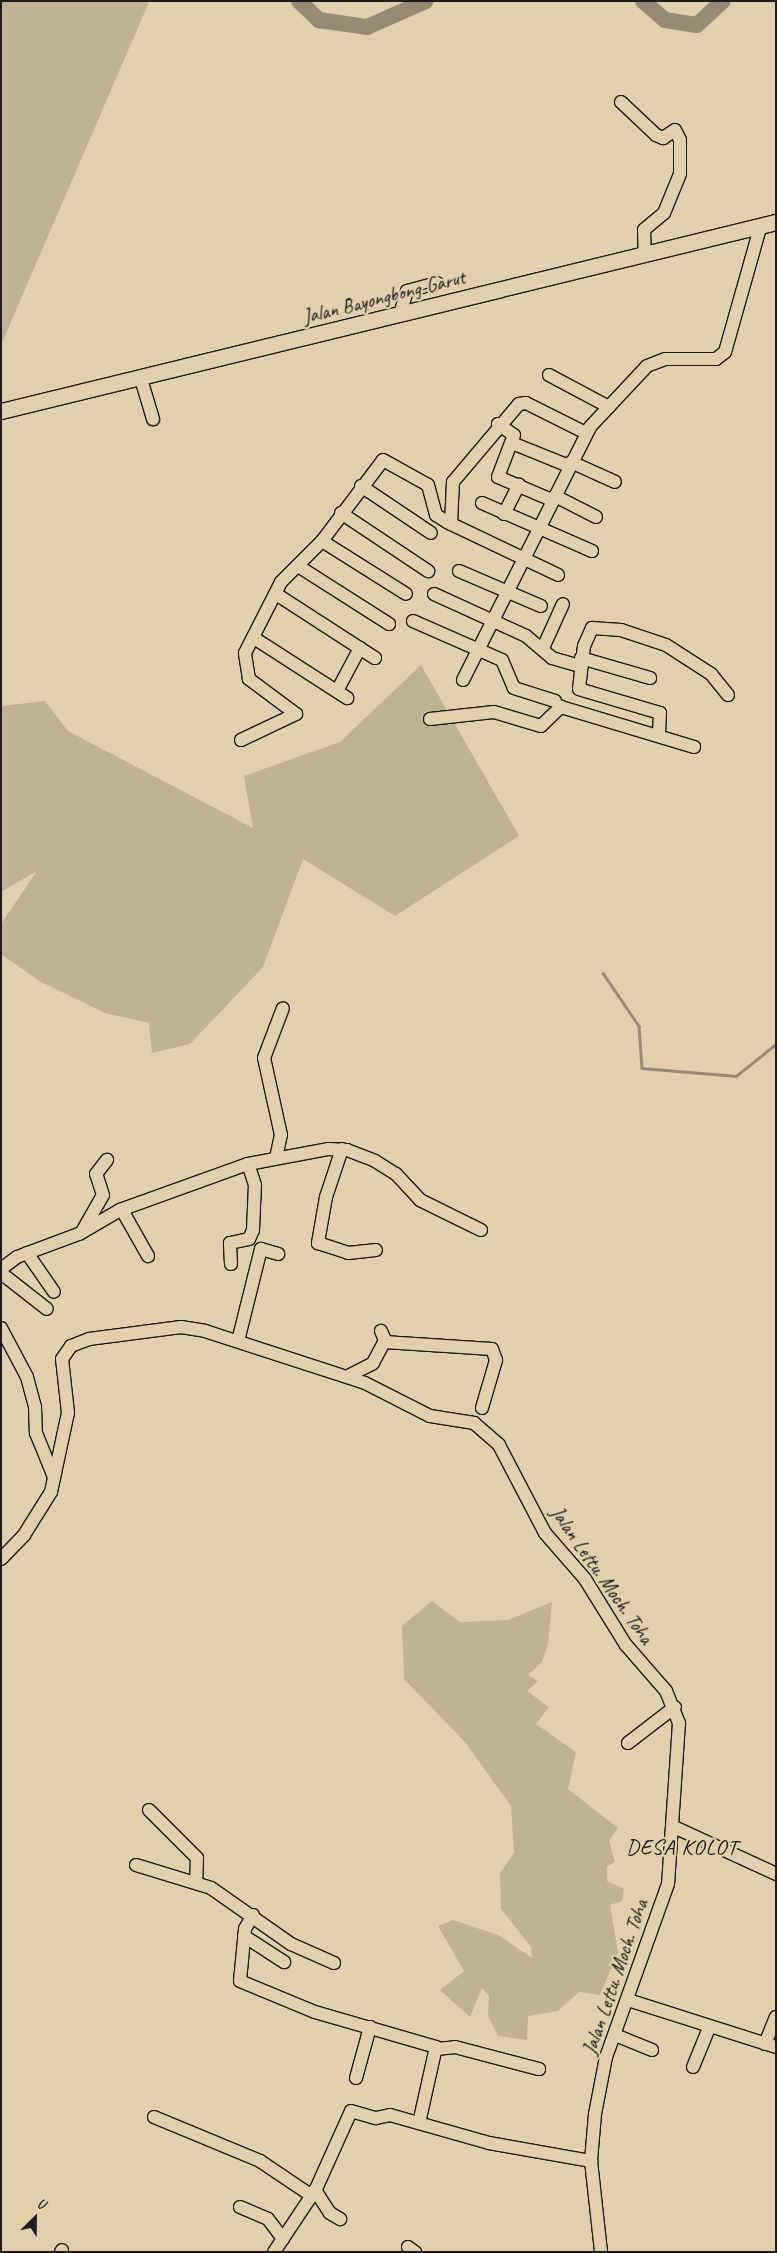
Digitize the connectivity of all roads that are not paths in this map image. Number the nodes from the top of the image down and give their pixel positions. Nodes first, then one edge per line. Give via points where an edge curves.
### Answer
1 (622, 102) dead end
2 (776, 222) edge
3 (761, 225) junction
4 (645, 254) junction
5 (437, 283) dead end
6 (400, 314) junction
7 (548, 375) dead end
8 (141, 379) junction
9 (609, 407) junction
10 (1, 412) edge
11 (153, 418) dead end
12 (498, 424) junction
13 (586, 433) junction
14 (512, 443) junction
15 (570, 464) junction
16 (615, 482) dead end
17 (519, 485) junction
18 (361, 486) junction
19 (553, 498) junction
20 (482, 502) dead end
21 (341, 513) junction
22 (504, 514) junction
23 (596, 517) dead end
24 (449, 523) junction
25 (538, 530) junction
26 (431, 533) dead end
27 (322, 541) junction
28 (592, 551) dead end
29 (524, 560) junction
30 (298, 566) junction
31 (460, 571) dead end
32 (428, 572) dead end
33 (558, 575) dead end
34 (508, 592) junction
35 (276, 594) junction
36 (406, 594) dead end
37 (434, 594) dead end
38 (562, 604) dead end
39 (541, 606) dead end
40 (492, 620) junction
41 (413, 621) dead end
42 (389, 624) dead end
43 (254, 638) junction
44 (360, 648) junction
45 (542, 648) junction
46 (478, 650) junction
47 (375, 658) dead end
48 (581, 662) junction
49 (650, 678) dead end
50 (463, 680) dead end
51 (728, 695) dead end
52 (555, 701) dead end
53 (430, 719) dead end
54 (659, 733) junction
55 (241, 740) dead end
56 (694, 747) dead end
57 (283, 1008) dead end
58 (342, 1149) junction
59 (276, 1158) junction
60 (107, 1160) dead end
61 (250, 1170) junction
62 (124, 1214) junction
63 (481, 1230) dead end
64 (82, 1232) junction
65 (376, 1250) dead end
66 (278, 1254) dead end
67 (148, 1256) dead end
68 (29, 1257) junction
69 (231, 1264) dead end
70 (2, 1273) edge
71 (54, 1292) dead end
72 (47, 1309) dead end
73 (1, 1328) edge
74 (238, 1341) junction
75 (348, 1376) junction
76 (482, 1408) dead end
77 (54, 1477) junction
78 (1, 1559) edge
79 (676, 1707) junction
80 (628, 1743) dead end
81 (149, 1810) dead end
82 (674, 1826) junction
83 (136, 1865) dead end
84 (776, 1874) edge
85 (196, 1881) junction
86 (253, 1915) junction
87 (244, 1936) junction
88 (284, 1962) dead end
89 (334, 1963) dead end
90 (628, 2000) junction
91 (776, 2017) edge
92 (370, 2027) junction
93 (709, 2028) junction
94 (615, 2035) junction
95 (770, 2046) edge
96 (437, 2049) junction
97 (652, 2050) dead end
98 (693, 2067) dead end
99 (539, 2069) dead end
100 (356, 2078) dead end
101 (154, 2117) dead end
102 (419, 2124) junction
103 (591, 2161) junction
104 (313, 2193) junction
105 (240, 2206) dead end
106 (340, 2219) dead end
107 (282, 2239) junction
108 (274, 2252) edge
109 (601, 2252) edge

1 - 4 street via 656,135 663,138 675,130 680,140 680,174 664,213 644,230
2 - 3 main road, Jalan Bayongbong-Garut
3 - 4 main road, Jalan Bayongbong-Garut
3 - 9 street via 725,352 716,359 654,362
4 - 6 main road, Jalan Bayongbong-Garut
5 - 6 street via 406,291
6 - 8 main road, Jalan Bayongbong-Garut
7 - 9 street
8 - 10 main road, Jalan Bayongbong-Garut
8 - 11 street
9 - 13 street
12 - 13 street via 522,402
12 - 14 street via 514,435
12 - 24 street via 452,482
13 - 15 street
14 - 15 street
14 - 17 street via 497,475
15 - 16 street
15 - 19 street
17 - 19 street
17 - 22 street
18 - 21 street
18 - 24 street via 380,462 388,460 430,488 436,515
18 - 26 street
19 - 23 street
19 - 25 street
20 - 22 street
21 - 27 street
21 - 32 street
22 - 25 street
24 - 29 street
25 - 28 street
25 - 29 street
27 - 30 street
27 - 36 street
29 - 33 street
29 - 34 street
30 - 35 street
30 - 42 street
31 - 34 street
34 - 39 street
34 - 40 street
35 - 43 street
35 - 44 street
37 - 40 street
38 - 45 street
40 - 45 street
40 - 46 street
41 - 46 street
43 - 44 street via 342,694
43 - 55 street via 243,660 249,679 296,714
44 - 47 street
45 - 48 street via 552,658
46 - 50 street
46 - 52 street via 506,663 514,688
48 - 49 street
48 - 51 street via 592,628 621,630 686,655
48 - 54 street via 580,690 660,713
53 - 54 street via 494,712 541,726 561,707
54 - 56 street
57 - 59 street via 264,1058 280,1134
58 - 59 street
58 - 63 street via 387,1167 420,1200
58 - 65 street via 326,1197 318,1242 348,1253
59 - 61 street
60 - 64 street via 96,1174 103,1195
61 - 62 street
61 - 69 street via 252,1234 230,1243
62 - 64 street
62 - 67 street
64 - 68 street
66 - 74 street via 262,1249
68 - 70 street
68 - 71 street
70 - 72 street
73 - 77 street via 30,1383 36,1433
74 - 75 street, Jalan Lettu. Moch. Toha
74 - 77 street, Jalan Lettu. Moch. Toha via 181,1327 71,1346 61,1367 68,1413
75 - 76 street via 369,1368 382,1336 492,1349 496,1360
75 - 79 street, Jalan Lettu. Moch. Toha via 414,1410 474,1423 486,1430 510,1460 557,1551 585,1579 611,1625
77 - 78 street, Jalan Lettu. Moch. Toha via 44,1506
79 - 80 street
79 - 82 street, Jalan Lettu. Moch. Toha via 679,1735
81 - 85 street via 197,1858
82 - 84 street
82 - 90 street, Jalan Lettu. Moch. Toha via 668,1884
83 - 85 street
85 - 86 street
86 - 87 street
86 - 89 street via 291,1944
87 - 88 street
87 - 92 street via 240,1981 315,2012
90 - 93 street
90 - 94 street, Jalan Lettu. Moch. Toha
91 - 95 street
92 - 96 street
92 - 100 street
93 - 95 street
93 - 98 street
94 - 97 street
94 - 103 street, Jalan Lettu. Moch. Toha via 600,2083
96 - 99 street via 455,2047
96 - 102 street
101 - 104 street via 260,2161
102 - 103 street via 489,2143
102 - 104 street via 351,2111
103 - 109 street, Jalan Lettu. Moch. Toha
104 - 106 street via 330,2213
104 - 107 street
105 - 107 street via 268,2219
107 - 108 street

